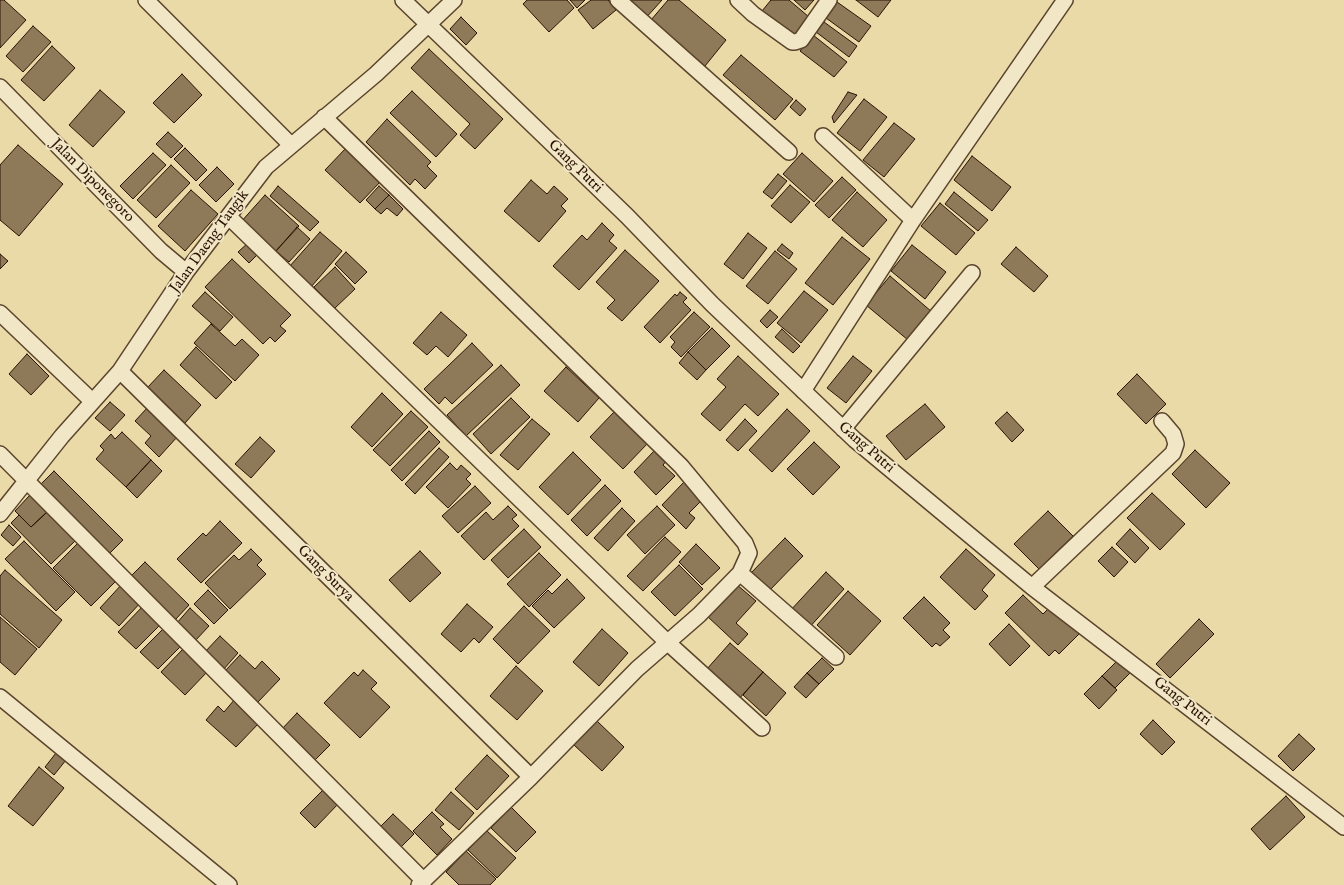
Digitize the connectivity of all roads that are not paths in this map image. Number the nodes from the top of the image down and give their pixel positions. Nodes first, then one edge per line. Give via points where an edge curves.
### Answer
1 (146, 0) edge
2 (403, 0) edge
3 (454, 0) edge
4 (618, 0) edge
5 (738, 0) edge
6 (829, 0) edge
7 (1065, 0) edge
8 (429, 24) junction
9 (0, 87) edge
10 (324, 117) junction
11 (823, 136) dead end
12 (291, 145) junction
13 (789, 152) dead end
14 (229, 218) junction
15 (913, 220) junction
16 (186, 272) junction
17 (972, 273) dead end
18 (0, 313) edge
19 (120, 371) junction
20 (803, 391) junction
21 (92, 401) junction
22 (1162, 421) dead end
23 (843, 429) junction
24 (0, 454) edge
25 (28, 481) junction
26 (0, 514) edge
27 (740, 573) junction
28 (1032, 587) junction
29 (668, 642) junction
30 (836, 657) dead end
31 (0, 697) edge
32 (762, 728) dead end
33 (531, 777) junction
34 (1344, 827) edge
35 (421, 883) edge
36 (229, 885) edge

1 - 12 street
2 - 8 street, Gang Putri
3 - 8 street, Jalan Daeng Taugik
4 - 13 street
5 - 6 street via 792,42 801,40
7 - 15 street
8 - 10 street, Jalan Daeng Taugik
8 - 20 street, Gang Putri
9 - 16 street, Jalan Diponegoro via 161,251
10 - 12 street, Jalan Daeng Taugik
10 - 27 street via 681,466 745,543 749,553
11 - 15 street
12 - 14 street, Jalan Daeng Taugik via 266,167
14 - 16 street, Jalan Daeng Taugik
14 - 29 street
15 - 20 street
16 - 19 street, Jalan Daeng Taugik
17 - 23 street
18 - 21 street
19 - 21 street, Jalan Daeng Taugik
19 - 33 street, Gang Surya
20 - 23 street, Gang Putri
21 - 25 street, Jalan Daeng Taugik
22 - 28 street via 1173,434 1176,444 1173,453
23 - 28 street, Gang Putri
24 - 25 street
25 - 26 street, Jalan Daeng Taugik
25 - 35 street
27 - 29 street
27 - 30 street
28 - 34 street, Gang Putri
29 - 32 street
29 - 33 street via 637,669
31 - 36 street
33 - 35 street

